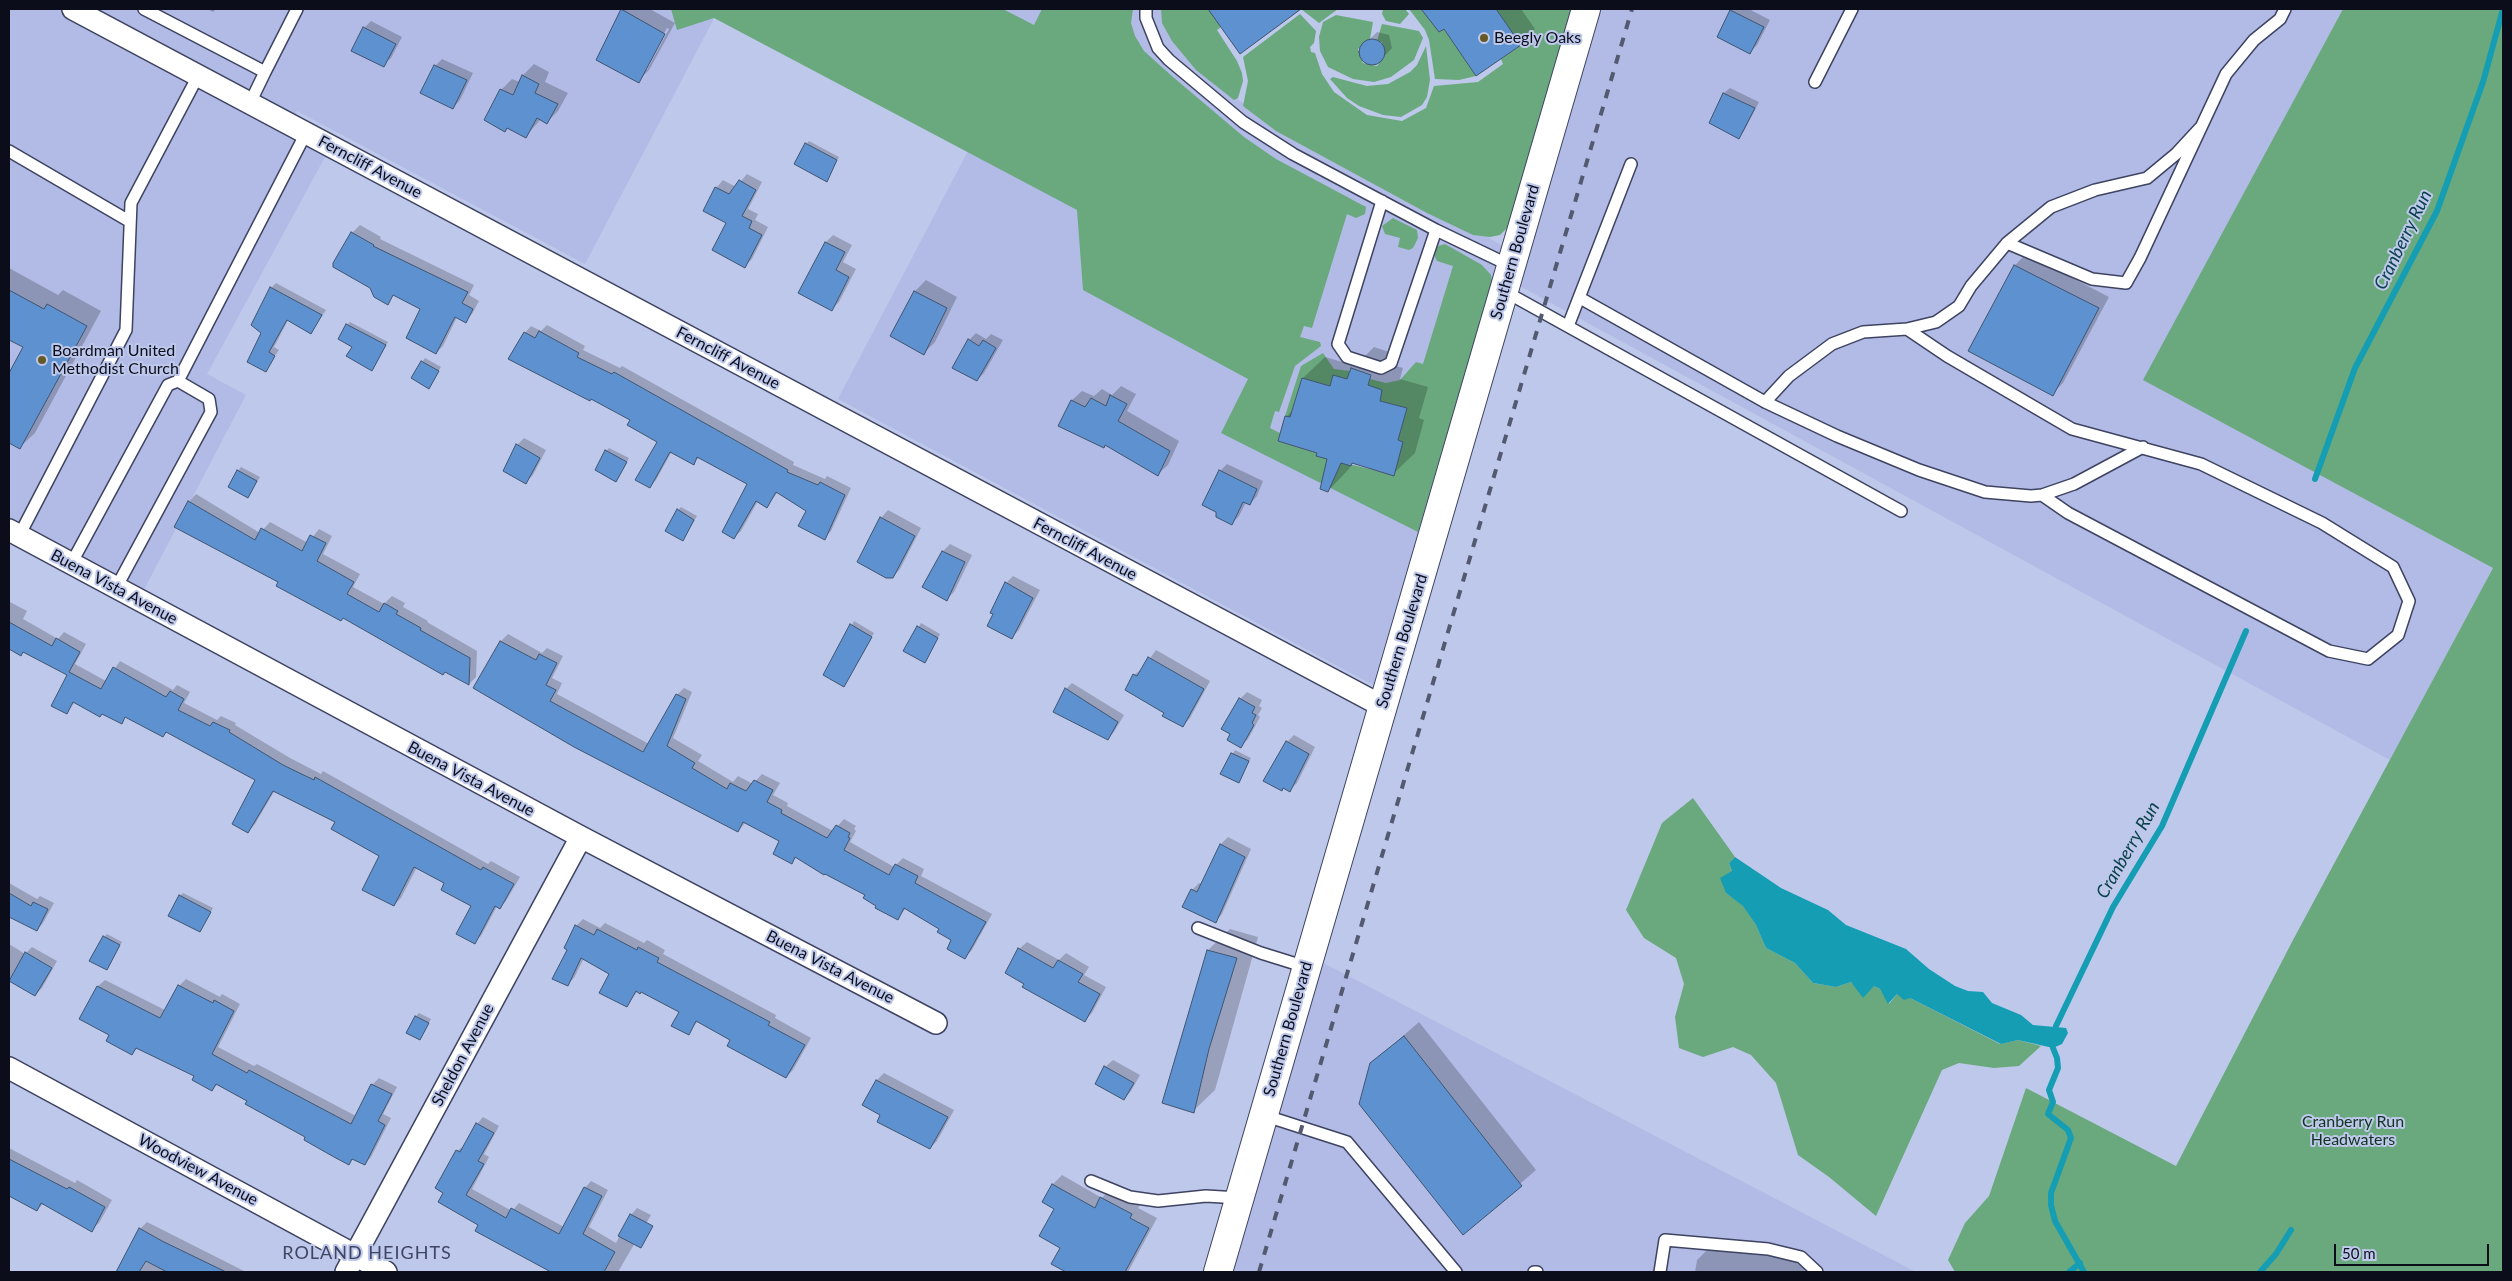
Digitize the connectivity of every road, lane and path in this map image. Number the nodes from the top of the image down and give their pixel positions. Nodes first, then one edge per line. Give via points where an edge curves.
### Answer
1 (75, 9) edge
2 (144, 9) edge
3 (297, 9) edge
4 (1146, 9) edge
5 (1586, 9) edge
6 (1852, 9) edge
7 (2285, 9) edge
8 (265, 72) junction
9 (198, 76) junction
10 (1815, 82) dead end
11 (250, 103) junction
12 (2200, 128) junction
13 (306, 133) junction
14 (9, 151) edge
15 (1632, 164) dead end
16 (1382, 201) junction
17 (129, 221) junction
18 (1436, 230) junction
19 (2007, 243) junction
20 (1507, 279) junction
21 (1580, 298) junction
22 (1568, 326) junction
23 (1907, 330) junction
24 (178, 381) junction
25 (1765, 402) junction
26 (2143, 447) junction
27 (2042, 495) junction
28 (1901, 511) dead end
29 (14, 533) edge
30 (71, 564) junction
31 (116, 588) junction
32 (1382, 706) junction
33 (580, 837) junction
34 (1198, 928) dead end
35 (1306, 967) junction
36 (936, 1023) dead end
37 (9, 1068) edge
38 (1263, 1116) junction
39 (1091, 1181) dead end
40 (1239, 1198) junction
41 (350, 1264) edge
42 (386, 1272) edge
43 (1218, 1272) edge
44 (1456, 1272) edge
45 (1660, 1272) edge
46 (1817, 1272) edge

1 - 9 street, Ferncliff Avenue
2 - 8 lane
3 - 8 lane
4 - 16 lane via 1146,18 1158,48 1222,105 1293,154
5 - 20 street, Southern Boulevard
6 - 10 lane
7 - 12 lane via 2280,19 2254,40 2226,74
8 - 11 lane
9 - 11 street, Ferncliff Avenue
9 - 17 lane via 131,203
11 - 13 street, Ferncliff Avenue
12 - 19 lane via 2176,154 2146,178 2095,190 2051,207
12 - 19 lane via 2126,284 2092,279
13 - 24 lane
13 - 32 street, Ferncliff Avenue
14 - 17 lane
15 - 21 lane
16 - 18 lane
16 - 18 lane via 1338,344 1347,357 1381,368 1391,363
17 - 29 lane via 126,330
18 - 20 lane
19 - 23 lane via 1959,306 1936,322
20 - 22 lane
20 - 32 street, Southern Boulevard
21 - 22 lane
21 - 25 lane
22 - 28 lane
23 - 25 lane via 1863,332 1832,344 1789,376
23 - 26 lane via 2072,429
24 - 30 lane via 168,385
24 - 31 lane via 208,399 211,412
25 - 27 lane via 1919,470 1985,492
26 - 27 lane via 2074,484
26 - 27 lane via 2210,468 2322,523 2393,567 2409,601 2398,636 2368,659 2329,651 2068,513
29 - 30 street, Buena Vista Avenue
30 - 31 street, Buena Vista Avenue
31 - 33 street, Buena Vista Avenue
32 - 35 street, Southern Boulevard
33 - 36 street, Buena Vista Avenue
33 - 41 street, Sheldon Avenue
34 - 35 lane
35 - 38 street, Southern Boulevard
37 - 41 street, Woodview Avenue
38 - 40 street, Southern Boulevard
38 - 44 lane via 1347,1142
39 - 40 lane via 1130,1197 1158,1201 1206,1196
40 - 43 street, Southern Boulevard
41 - 42 street, Woodview Avenue
45 - 46 lane via 1665,1240 1768,1249 1800,1257

